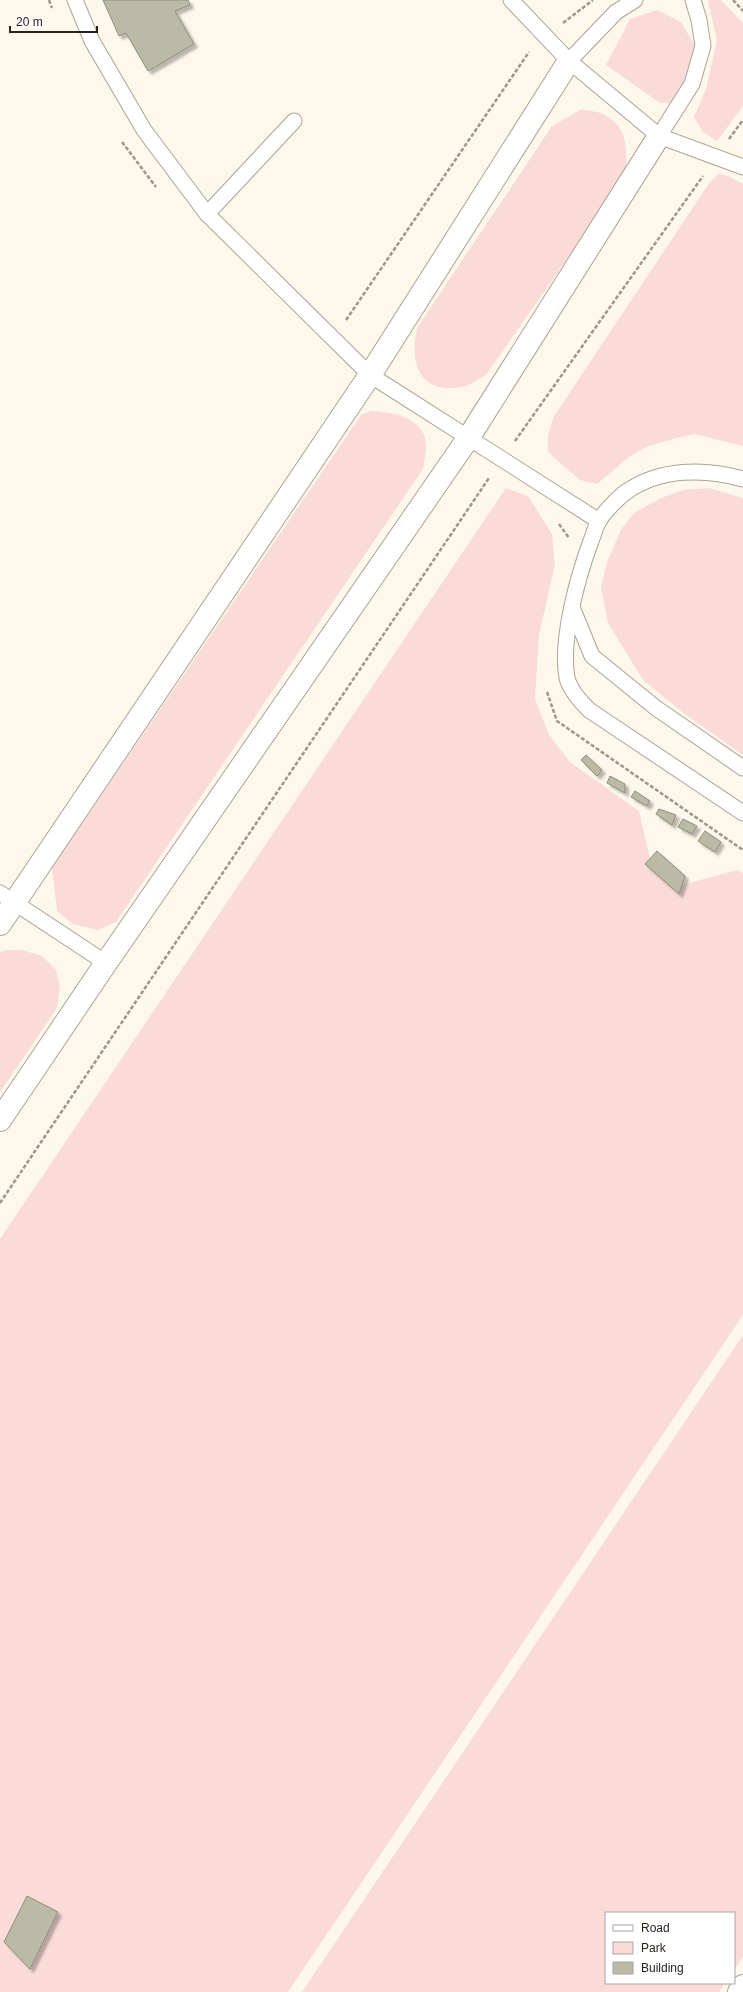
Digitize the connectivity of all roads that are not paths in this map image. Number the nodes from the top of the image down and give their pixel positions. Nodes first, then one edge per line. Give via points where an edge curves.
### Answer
1 (75, 0) edge
2 (511, 0) edge
3 (635, 0) edge
4 (692, 0) edge
5 (569, 61) junction
6 (294, 121) dead end
7 (659, 136) junction
8 (743, 167) edge
9 (207, 214) junction
10 (370, 375) junction
11 (469, 437) junction
12 (743, 479) edge
13 (599, 520) junction
14 (572, 606) junction
15 (743, 768) edge
16 (743, 813) edge
17 (7, 899) edge
18 (0, 924) edge
19 (106, 963) junction
20 (0, 1120) edge
21 (743, 1986) edge
22 (739, 1992) edge

1 - 9 lane via 92,41 144,130
2 - 5 lane
3 - 5 lane via 616,12 596,30
4 - 7 lane via 699,20 702,46 692,84
5 - 7 lane
5 - 10 main road
6 - 9 lane
7 - 8 lane
7 - 11 main road
9 - 10 lane
10 - 11 lane
10 - 17 main road
11 - 13 lane
11 - 19 main road
12 - 13 lane via 724,474 682,472 656,476 626,492
13 - 14 lane via 585,557
14 - 15 lane via 592,656 656,708
14 - 16 lane via 566,658 567,679 577,698 589,710
17 - 18 main road
17 - 19 lane
19 - 20 main road
21 - 22 main road

